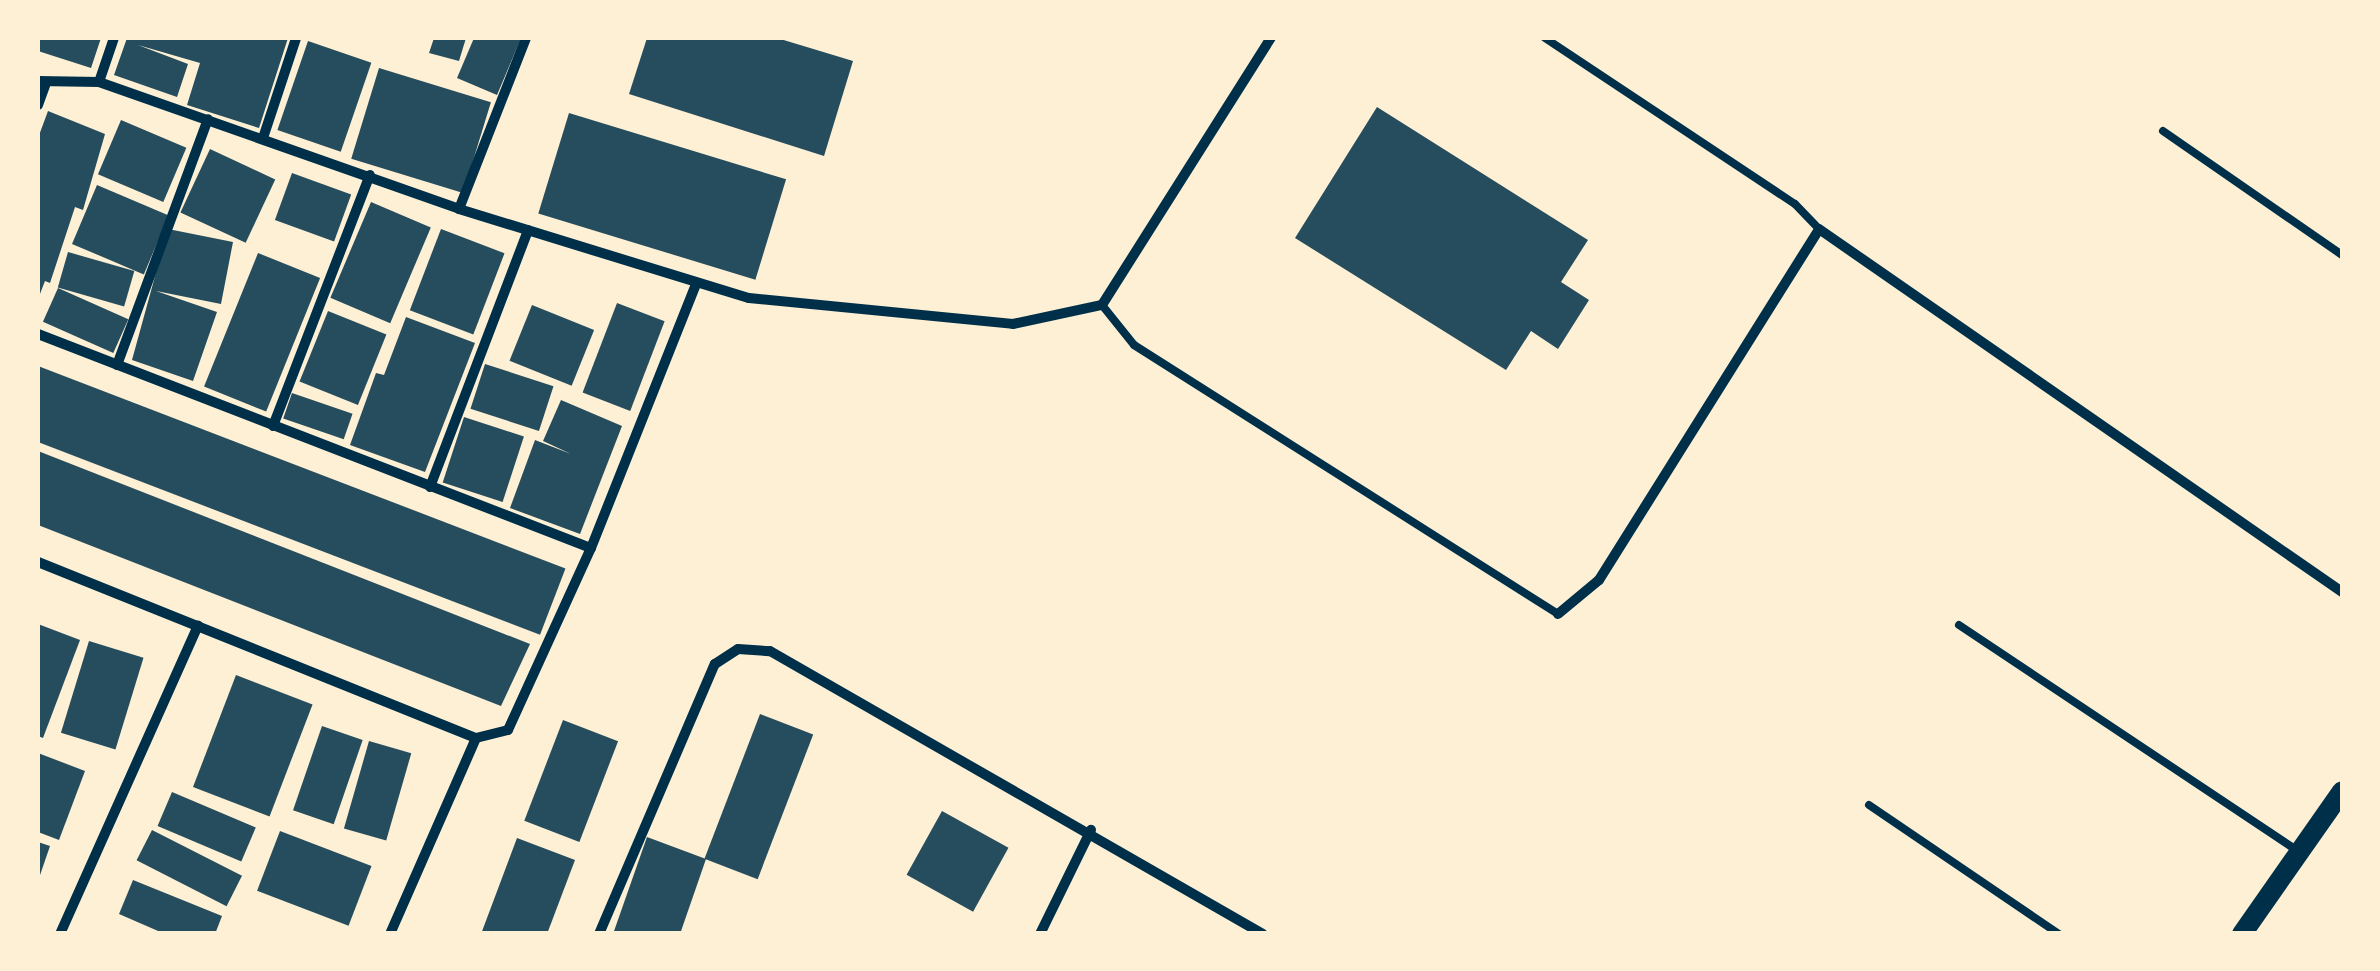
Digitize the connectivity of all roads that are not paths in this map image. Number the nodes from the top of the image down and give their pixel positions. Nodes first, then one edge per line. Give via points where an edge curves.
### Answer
1 (114, 38) edge
2 (296, 38) edge
3 (526, 38) edge
4 (1271, 38) edge
5 (1544, 38) edge
6 (42, 82) edge
7 (99, 82) junction
8 (38, 106) edge
9 (208, 120) junction
10 (2163, 131) dead end
11 (262, 138) junction
12 (370, 175) junction
13 (459, 208) junction
14 (528, 230) junction
15 (1819, 230) junction
16 (2342, 255) edge
17 (696, 284) junction
18 (1102, 305) junction
19 (38, 334) edge
20 (116, 365) junction
21 (273, 426) junction
22 (430, 487) junction
23 (591, 548) junction
24 (38, 562) edge
25 (2342, 592) edge
26 (1558, 614) joint
27 (1960, 625) dead end
28 (198, 626) junction
29 (476, 738) junction
30 (2342, 791) edge
31 (1869, 804) dead end
32 (1091, 830) junction
33 (2298, 852) junction
34 (60, 934) edge
35 (390, 934) edge
36 (598, 934) edge
37 (1040, 934) edge
38 (1264, 934) edge
39 (2059, 934) edge
40 (2242, 934) edge

1 - 7 street
2 - 11 street
3 - 13 street
4 - 18 street
5 - 15 lane via 1796,204
6 - 7 street
6 - 8 street
7 - 9 street
9 - 11 street
9 - 20 street
10 - 16 lane
11 - 12 street
12 - 13 street
12 - 21 street
13 - 14 street
14 - 17 street
14 - 22 street
15 - 25 street
15 - 26 street via 1598,580
17 - 18 street via 859,312 1013,324
17 - 23 street
18 - 26 lane via 1134,345
19 - 20 street
20 - 21 street
21 - 22 street
22 - 23 street
23 - 29 street via 508,730
24 - 28 street
27 - 33 lane
28 - 29 street
28 - 34 street
29 - 35 street
30 - 33 main road
31 - 39 lane
32 - 36 street via 770,652 738,649 715,664
32 - 37 street
32 - 38 street
33 - 40 main road

